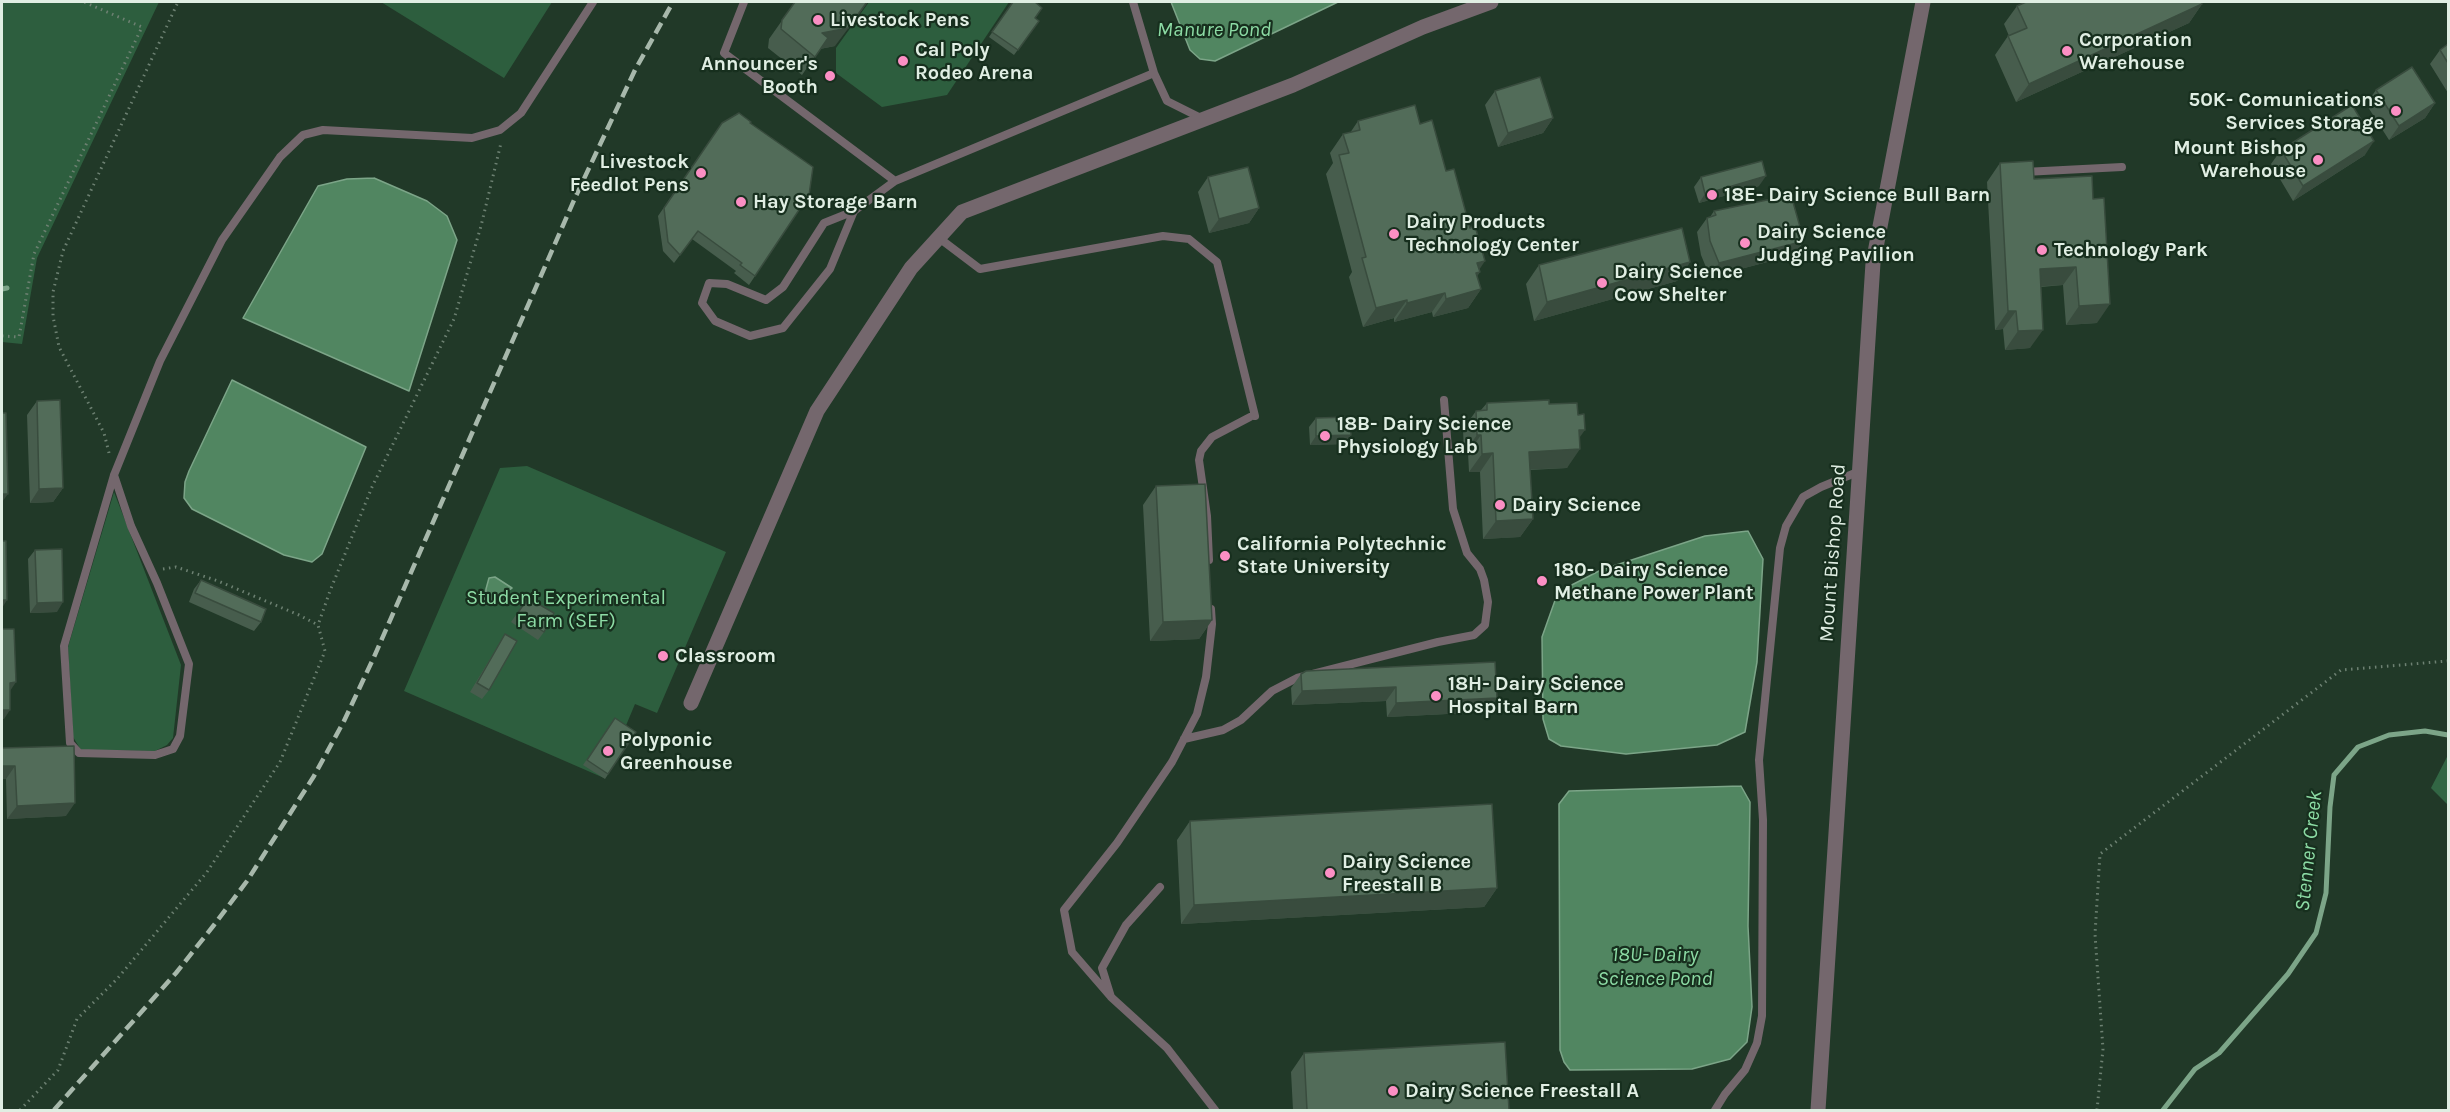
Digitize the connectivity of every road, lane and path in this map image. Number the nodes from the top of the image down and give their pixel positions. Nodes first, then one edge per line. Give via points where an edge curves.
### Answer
1 (84, 2) edge
2 (178, 2) edge
3 (593, 2) edge
4 (744, 2) edge
5 (1133, 2) edge
6 (1491, 2) edge
7 (1923, 2) edge
8 (1154, 73) junction
9 (1204, 119) junction
10 (500, 130) junction
11 (2122, 167) dead end
12 (2012, 172) edge
13 (895, 181) junction
14 (854, 211) junction
15 (939, 238) junction
16 (2, 336) edge
17 (1444, 400) dead end
18 (1860, 471) junction
19 (114, 475) junction
20 (151, 570) junction
21 (1209, 570) edge
22 (1211, 603) edge
23 (318, 625) junction
24 (2448, 661) edge
25 (691, 703) dead end
26 (1184, 739) junction
27 (1160, 887) dead end
28 (1111, 997) junction
29 (20, 1110) edge
30 (1215, 1110) edge
31 (1715, 1110) edge
32 (1818, 1110) edge
33 (2097, 1110) edge

1 - 16 path via 142,27 34,254 19,337
2 - 19 path via 63,251 53,292 52,316 59,347 104,433
3 - 10 lane via 521,112
4 - 13 lane via 724,53
5 - 8 lane
6 - 9 street
7 - 18 street, Mount Bishop Road via 1873,263
8 - 9 lane via 1167,101
8 - 13 lane
9 - 15 street via 962,212
10 - 19 lane via 472,138 323,130 303,135 280,158 222,240 160,361
10 - 23 path via 503,139 454,319 372,487
11 - 12 lane
13 - 14 lane
14 - 14 lane via 830,269 783,328 750,336 715,321 702,303 709,283 727,284 765,300 783,286 824,223
15 - 21 lane via 980,269 1163,236 1189,239 1217,262 1252,417 1212,437 1201,451
15 - 25 street via 911,268 817,411
17 - 26 lane via 1453,509 1467,553 1484,580 1488,602 1485,625 1474,635 1298,678 1272,691 1241,720 1223,730
18 - 31 lane via 1803,497 1786,526 1780,548 1759,760 1763,820 1762,1016 1757,1043 1745,1070
18 - 32 street, Mount Bishop Road
19 - 20 lane
19 - 20 lane via 64,646 70,743 79,753 155,755 172,749 180,736 189,664
20 - 23 path via 176,567 219,581
22 - 26 lane via 1206,676 1197,714
23 - 29 path via 325,651 280,762 207,872 117,979 77,1019 58,1070
24 - 33 path via 2341,670 2100,854 2096,934 2103,1049
26 - 28 lane via 1117,843 1064,910 1072,952
27 - 28 lane via 1126,925 1102,968
28 - 30 lane via 1167,1048

